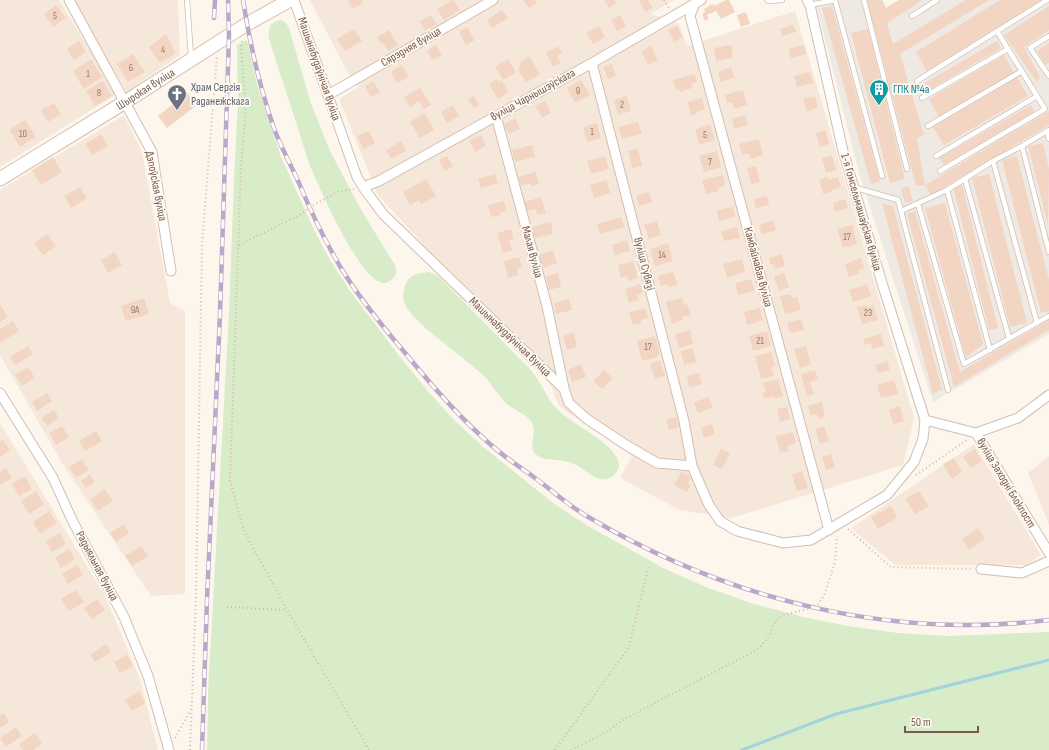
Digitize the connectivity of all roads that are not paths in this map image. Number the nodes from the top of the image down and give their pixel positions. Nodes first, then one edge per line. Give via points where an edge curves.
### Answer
1 (68, 0) edge
2 (187, 0) edge
3 (290, 0) edge
4 (294, 0) edge
5 (494, 0) edge
6 (767, 0) edge
7 (782, 0) edge
8 (835, 0) edge
9 (864, 0) edge
10 (937, 0) edge
11 (1047, 0) edge
12 (698, 2) edge
13 (808, 2) edge
14 (912, 16) dead end
15 (997, 31) junction
16 (1049, 36) edge
17 (1008, 49) junction
18 (191, 59) junction
19 (592, 63) junction
20 (1022, 71) junction
21 (1048, 73) edge
22 (917, 81) dead end
23 (328, 95) junction
24 (1037, 96) junction
25 (922, 98) dead end
26 (125, 102) junction
27 (496, 116) junction
28 (928, 126) dead end
29 (1048, 131) edge
30 (1049, 139) edge
31 (1022, 146) junction
32 (936, 156) dead end
33 (993, 162) junction
34 (907, 168) dead end
35 (940, 170) dead end
36 (882, 176) dead end
37 (0, 179) edge
38 (965, 180) junction
39 (363, 187) junction
40 (853, 187) junction
41 (947, 190) junction
42 (918, 204) junction
43 (901, 211) junction
44 (1049, 250) edge
45 (171, 272) dead end
46 (1049, 316) edge
47 (1037, 323) junction
48 (1009, 338) junction
49 (990, 350) junction
50 (564, 389) junction
51 (948, 390) dead end
52 (0, 393) edge
53 (1049, 395) edge
54 (925, 420) junction
55 (976, 433) junction
56 (692, 466) junction
57 (829, 530) junction
58 (1049, 553) edge
59 (1049, 561) edge
60 (980, 569) road end
61 (169, 750) edge

1 - 26 street, Дэпоўская вуліца
2 - 18 lane
3 - 18 street, Шырокая вуліца
4 - 23 street, Машынабудаўнічая вуліца
5 - 23 street, Сярэдняя вуліца
6 - 7 lane
8 - 13 lane
8 - 36 lane
9 - 34 lane
10 - 14 lane
11 - 15 lane
12 - 19 street, вуліца Чарнышэўскага
12 - 57 street, Камбайнавая вуліца via 690,16
13 - 40 street, 1-я Гомсельмашаўская вуліца
15 - 17 lane
15 - 22 lane
16 - 21 lane via 1030,48
17 - 20 lane
17 - 25 lane
18 - 26 street, Шырокая вуліца
19 - 27 street, вуліца Чарнышэўскага
19 - 56 street, вуліца Сувязі via 684,421
20 - 24 lane
20 - 28 lane
23 - 39 street, Машынабудаўнічая вуліца via 357,177
24 - 32 lane
24 - 35 lane via 1045,109
26 - 37 street, Шырокая вуліца
26 - 45 street, Дэпоўская вуліца via 152,152
27 - 39 street, вуліца Чарнышэўскага via 379,181
27 - 50 street, Малая вуліца via 547,306
29 - 30 lane
29 - 31 lane
31 - 33 lane
31 - 44 lane
33 - 38 lane
33 - 47 lane
38 - 41 lane
38 - 48 lane
39 - 50 street, Машынабудаўнічая вуліца via 383,214
40 - 43 lane via 898,200
40 - 54 street, 1-я Гомсельмашаўская вуліца
41 - 42 lane
41 - 49 lane
42 - 43 lane
42 - 49 lane via 964,364
43 - 51 lane
46 - 47 lane
47 - 48 lane
48 - 49 lane
50 - 56 street, Машынабудаўнічая вуліца via 569,403 587,419 626,445 657,463
52 - 61 street, Радыяльная вуліца via 53,478 73,522 124,617 148,676
53 - 55 street, вуліца Заходні Блокпост via 1018,418
54 - 55 street, вуліца Заходні Блокпост
54 - 57 street via 923,439 914,462 888,495
55 - 58 street, вуліца Заходні Блокпост
56 - 57 street via 716,516 737,531 783,543 811,540
59 - 60 street via 1022,573

